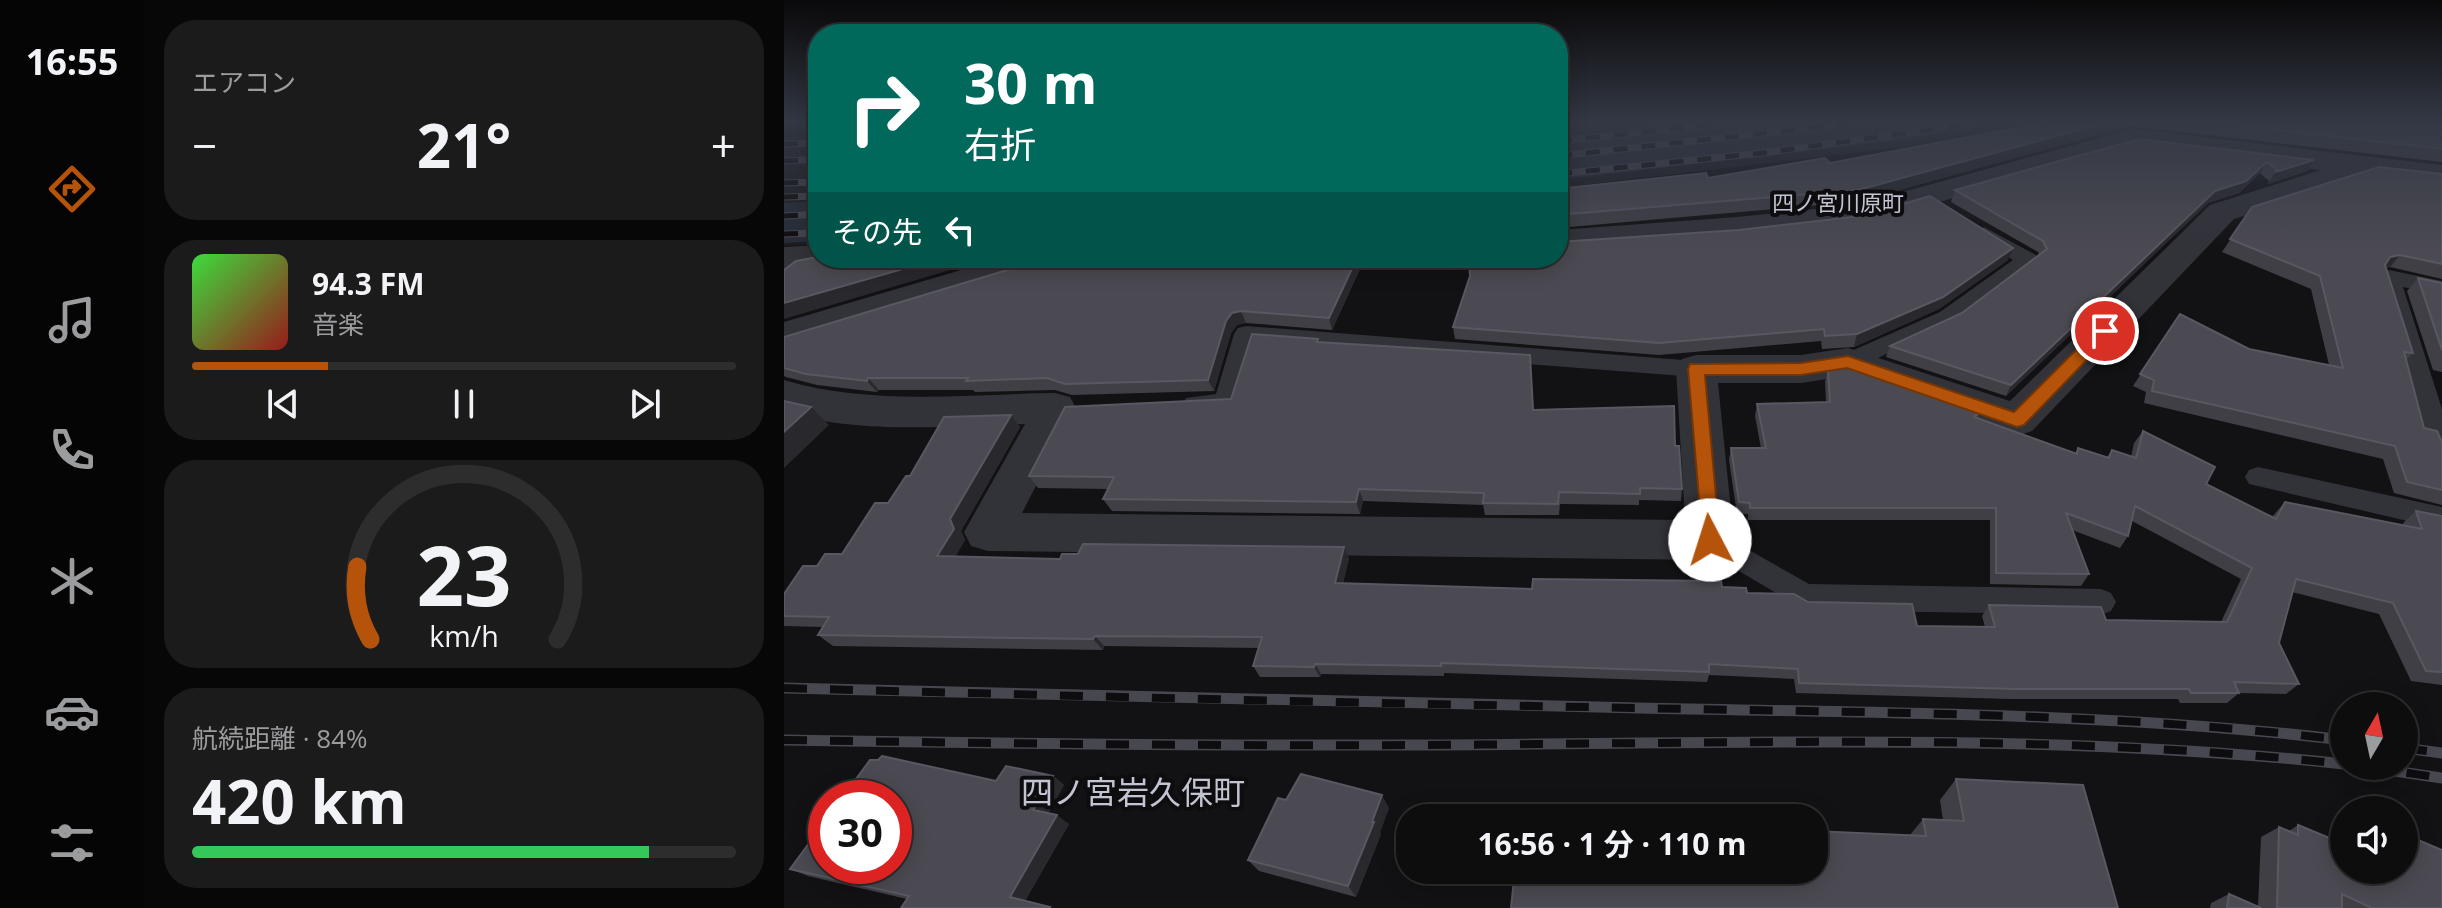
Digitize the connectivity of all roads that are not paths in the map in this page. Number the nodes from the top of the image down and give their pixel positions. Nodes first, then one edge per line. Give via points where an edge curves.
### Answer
1 (2068, 163) edge
2 (2346, 163) edge
3 (2368, 166) junction
4 (2442, 175) edge
5 (1949, 211) junction
6 (1568, 240) edge
7 (808, 257) edge
8 (784, 258) edge
9 (1009, 268) edge
10 (2442, 288) edge
11 (784, 336) edge
12 (1848, 362) junction
13 (1696, 369) junction
14 (2433, 385) edge
15 (784, 395) edge
16 (1164, 405) edge
17 (2442, 449) edge
18 (2258, 477) dead end
19 (2442, 518) edge
20 (1710, 540) junction
21 (2101, 602) dead end

1 - 5 street
2 - 3 street
3 - 4 street
3 - 12 street via 2222,212 2017,420
5 - 6 street
5 - 12 lane via 2028,260 1948,317
7 - 8 street
9 - 11 street
10 - 14 lane via 2389,277
12 - 13 street via 1801,369
13 - 16 lane via 1246,334 1226,403
13 - 20 street
14 - 17 lane
15 - 20 street via 841,409 1063,408 988,532
18 - 19 lane
20 - 21 lane via 1805,597

